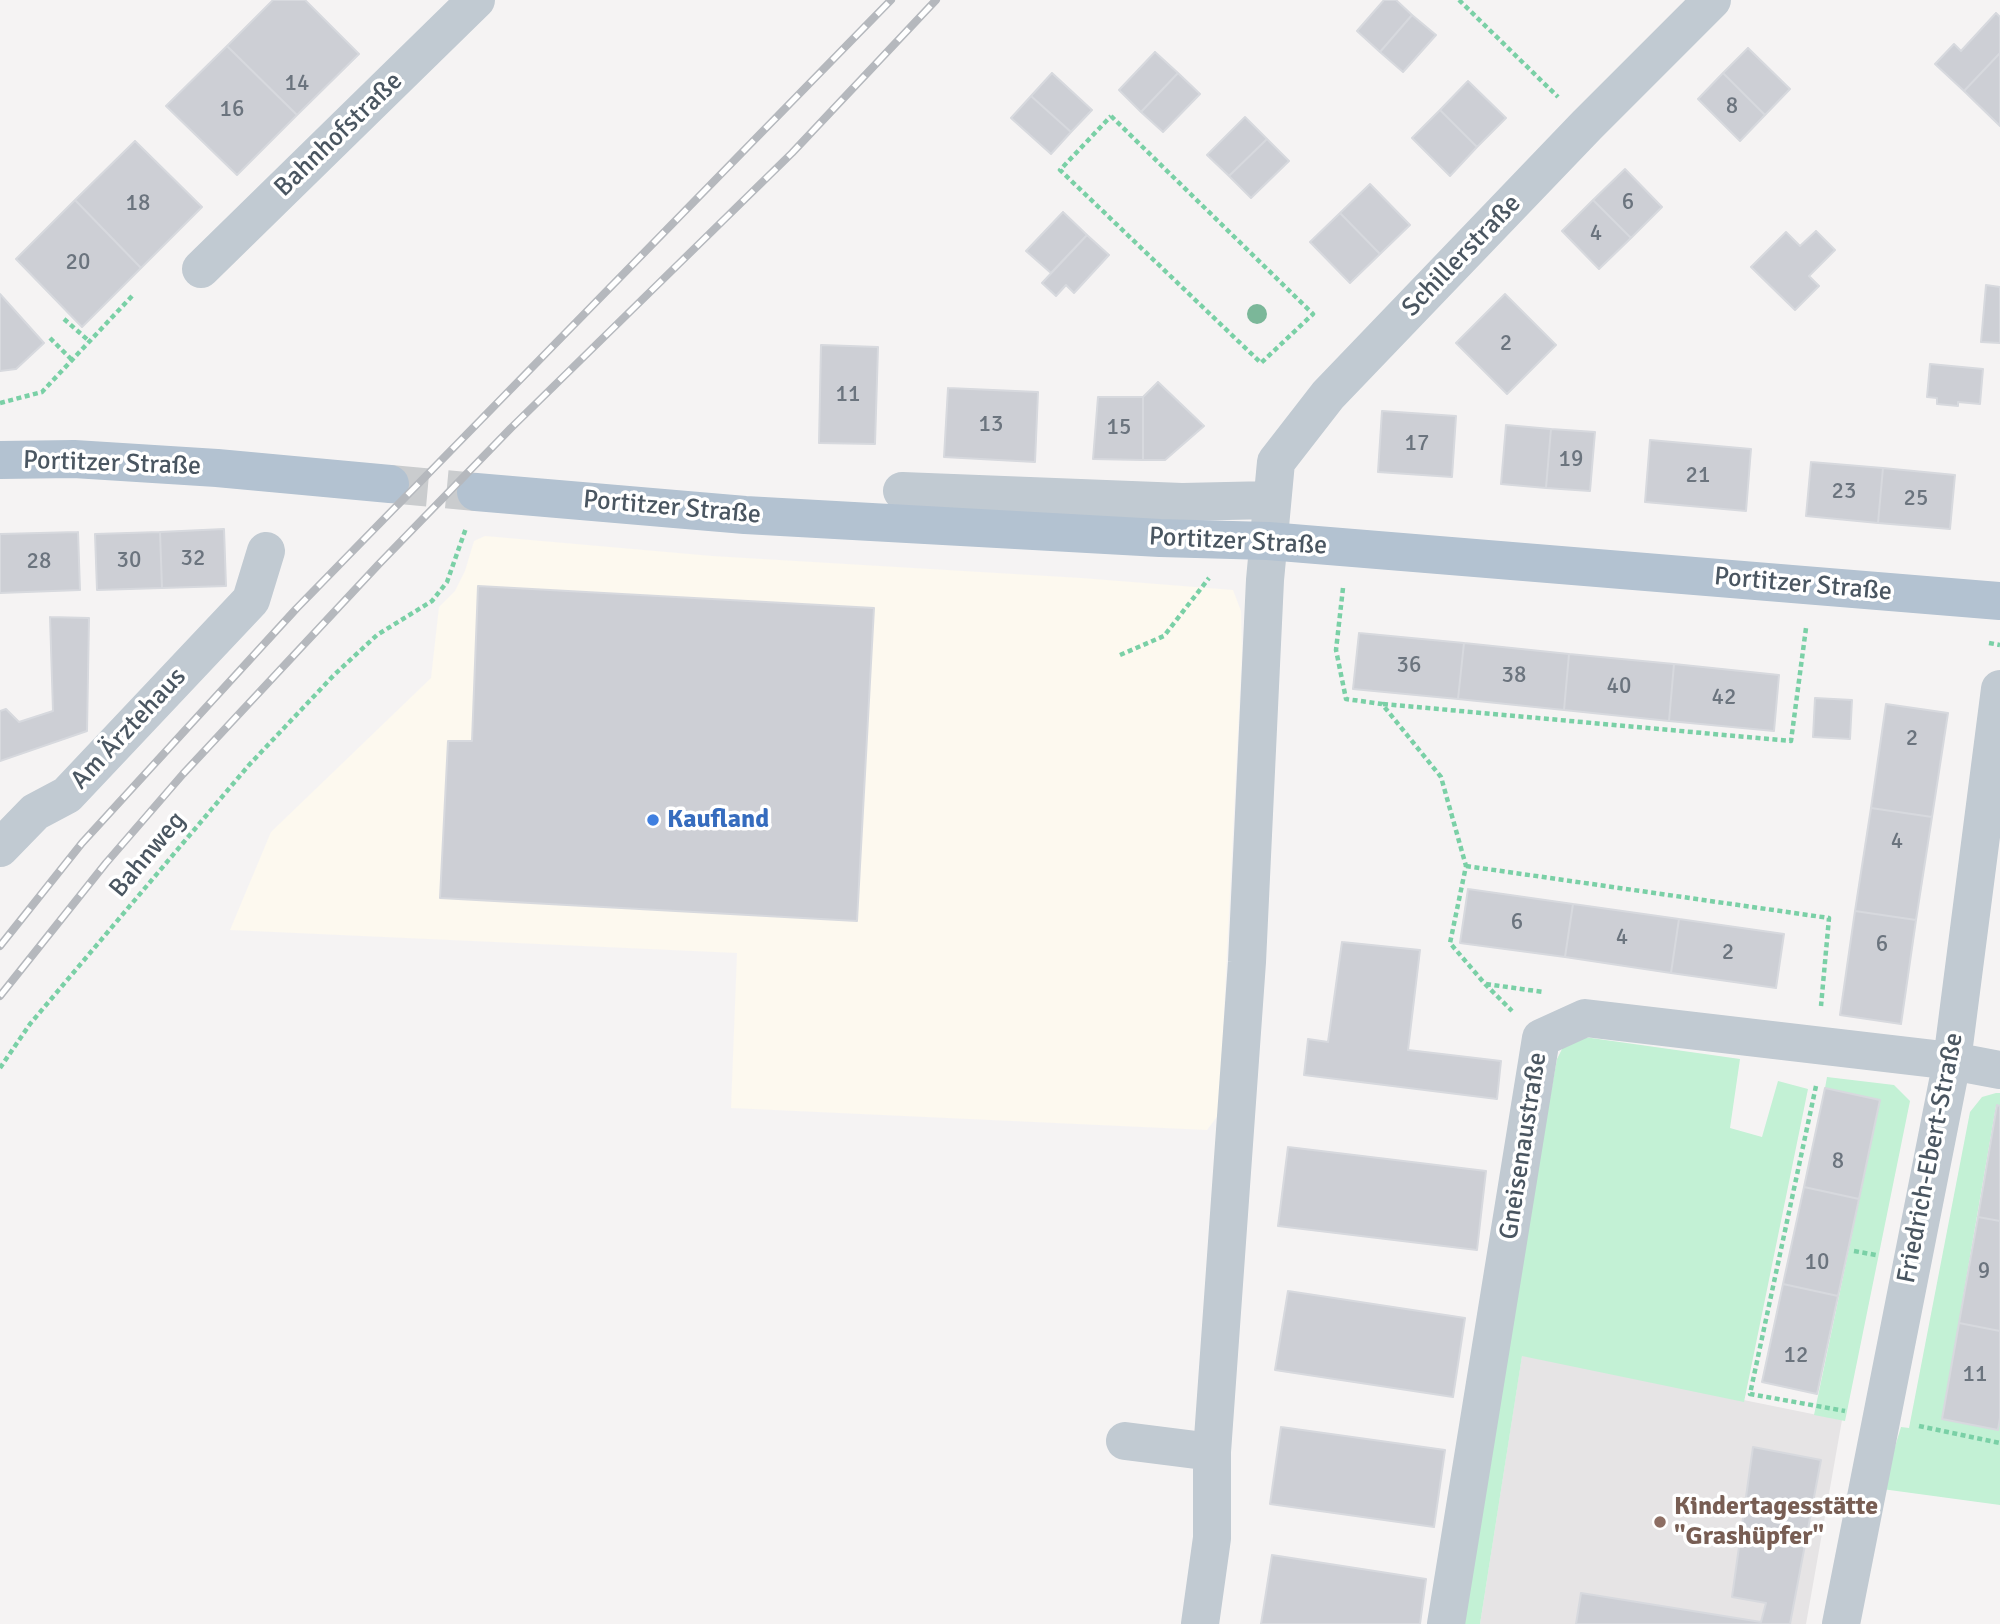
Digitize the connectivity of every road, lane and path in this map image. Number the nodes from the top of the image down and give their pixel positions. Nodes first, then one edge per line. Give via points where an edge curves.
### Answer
1 (476, 0) edge
2 (1459, 0) edge
3 (1712, 0) edge
4 (1561, 100) dead end
5 (1111, 116) joint
6 (201, 269) dead end
7 (133, 295) dead end
8 (64, 319) dead end
9 (50, 338) dead end
10 (89, 341) junction
11 (71, 359) junction
12 (0, 403) edge
13 (0, 460) edge
14 (390, 484) tunnel mouth
15 (902, 491) dead end
16 (1271, 500) junction
17 (471, 508) joint
18 (1268, 541) junction
19 (266, 551) dead end
20 (1210, 577) dead end
21 (1343, 587) dead end
22 (2000, 601) edge
23 (1807, 628) dead end
24 (1120, 655) dead end
25 (2000, 689) edge
26 (1382, 704) junction
27 (4, 836) edge
28 (1466, 866) junction
29 (1820, 1015) dead end
30 (1541, 1038) junction
31 (1952, 1061) junction
32 (0, 1068) edge
33 (2000, 1070) edge
34 (1817, 1083) dead end
35 (1881, 1418) junction
36 (1125, 1441) dead end
37 (2000, 1443) edge
38 (1212, 1452) junction
39 (1200, 1624) edge
40 (1446, 1624) edge
41 (1841, 1624) edge

1 - 6 street, Bahnhofstraße
2 - 4 path
3 - 16 street, Schillerstraße via 1328,395 1276,462
5 - 5 path via 1060,170 1261,363 1313,314
7 - 10 path
8 - 10 path
9 - 11 path
10 - 11 path
11 - 12 path via 42,392
13 - 14 main road, Portitzer Straße via 100,460
15 - 16 street via 1182,502
16 - 18 street, Schillerstraße
17 - 18 main road, Portitzer Straße via 745,515
17 - 32 path, Bahnweg via 447,582 432,601 377,635 249,765 30,1024
18 - 22 main road, Portitzer Straße
18 - 38 street, Schillerstraße via 1247,962
19 - 27 street, Am Ärztehaus via 251,600 67,795
20 - 24 path via 1164,636
21 - 26 path via 1336,650 1346,699
23 - 26 path via 1791,741
25 - 31 street, Friedrich-Ebert-Straße
26 - 28 path via 1441,777
28 - 29 path via 1829,918
28 - 30 path via 1450,943
30 - 31 street, Gneisenaustraße via 1585,1018
30 - 40 street, Gneisenaustraße
31 - 33 street, Gneisenaustraße
31 - 35 street, Friedrich-Ebert-Straße
34 - 35 path via 1750,1394
35 - 37 path
35 - 41 street, Friedrich-Ebert-Straße
36 - 38 street
38 - 39 street, Schillerstraße via 1212,1538

